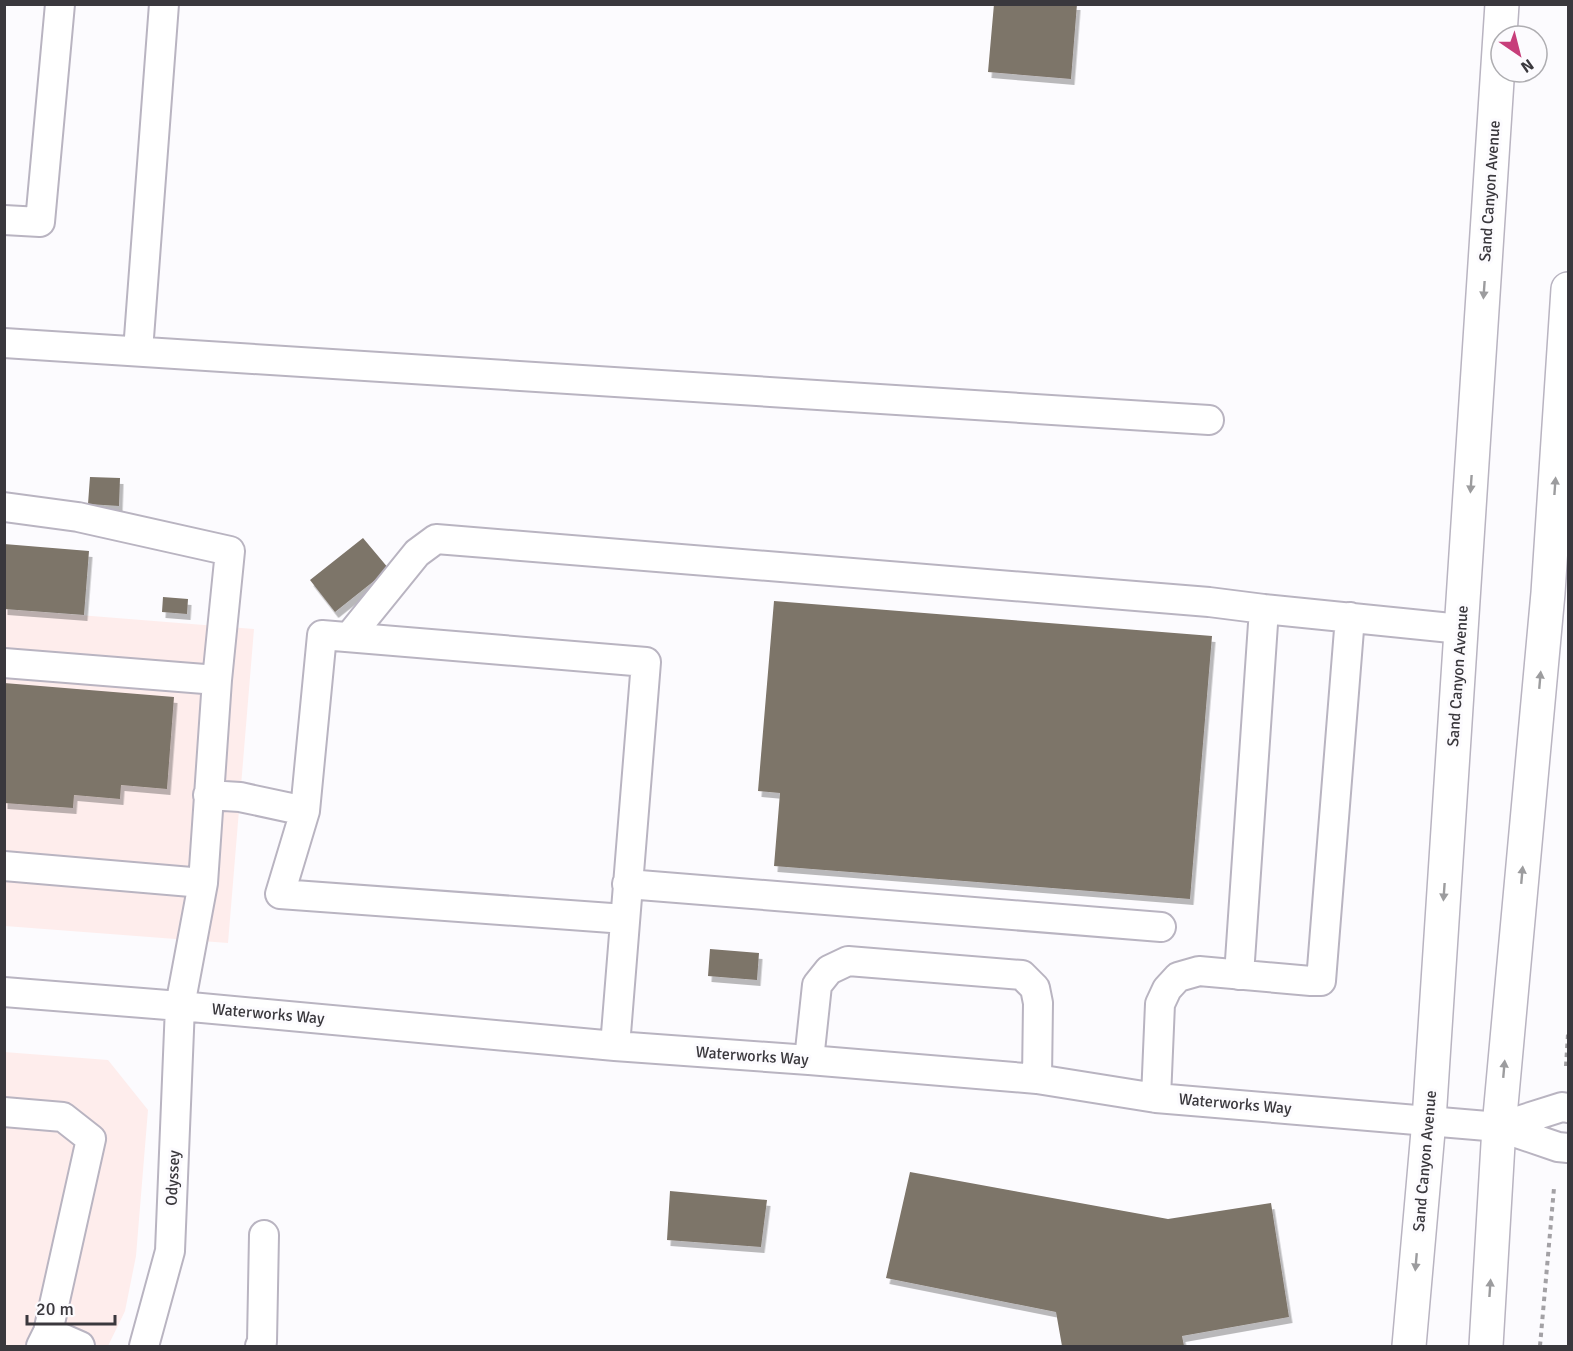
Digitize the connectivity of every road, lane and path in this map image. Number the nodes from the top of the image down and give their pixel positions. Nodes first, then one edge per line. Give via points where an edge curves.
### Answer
1 (60, 4) edge
2 (164, 4) edge
3 (1502, 4) edge
4 (4, 220) edge
5 (1569, 289) edge
6 (4, 343) edge
7 (138, 351) junction
8 (1209, 420) dead end
9 (4, 507) edge
10 (1264, 609) junction
11 (1350, 617) junction
12 (1461, 628) junction
13 (349, 637) junction
14 (4, 663) edge
15 (217, 680) junction
16 (208, 795) junction
17 (305, 811) junction
18 (4, 866) edge
19 (203, 883) junction
20 (627, 884) junction
21 (625, 919) junction
22 (1161, 927) dead end
23 (1239, 975) junction
24 (4, 992) edge
25 (180, 1006) junction
26 (1569, 1034) edge
27 (615, 1046) junction
28 (809, 1060) junction
29 (1566, 1066) dead end
30 (1036, 1079) junction
31 (1156, 1098) junction
32 (1569, 1108) edge
33 (4, 1112) edge
34 (1428, 1120) junction
35 (1499, 1127) junction
36 (1569, 1148) edge
37 (1554, 1188) dead end
38 (264, 1234) dead end
39 (45, 1339) edge
40 (80, 1347) edge
41 (144, 1347) edge
42 (260, 1347) edge
43 (1409, 1347) edge
44 (1486, 1347) edge
45 (1540, 1347) edge

1 - 4 street via 40,222
2 - 7 street
3 -> 12 main road, Sand Canyon Avenue
35 -> 5 main road via 1548,593
6 - 7 street
7 - 8 street
9 - 15 street, Odyssey via 78,517 230,550
10 - 11 street
10 - 13 street via 436,539 417,554
10 - 23 street
11 - 12 street
11 - 23 street via 1321,981
12 -> 34 main road, Sand Canyon Avenue
13 - 17 street via 322,635
13 - 20 street via 646,662
14 - 15 street
15 - 16 street, Odyssey
16 - 17 street via 240,796
16 - 19 street, Odyssey
17 - 21 street via 280,894
18 - 19 street
19 - 25 street, Odyssey
20 - 21 street
20 - 22 street
21 - 27 street
23 - 31 street via 1199,971 1178,977 1167,989 1161,1004
24 - 25 street, Waterworks Way
25 - 27 street, Waterworks Way
25 - 41 street, Odyssey via 170,1251
26 - 29 path
27 - 28 street, Waterworks Way
28 - 30 street, Waterworks Way
28 - 30 street via 817,986 829,970 848,961 1022,975 1035,988 1038,1003
30 - 31 street, Waterworks Way
31 - 34 street, Waterworks Way
32 - 35 street
33 - 39 street via 63,1117 91,1139
34 - 35 street, Waterworks Way
34 -> 43 main road, Sand Canyon Avenue
35 - 36 street
44 -> 35 main road
37 - 45 path
38 - 42 street
39 - 40 street

